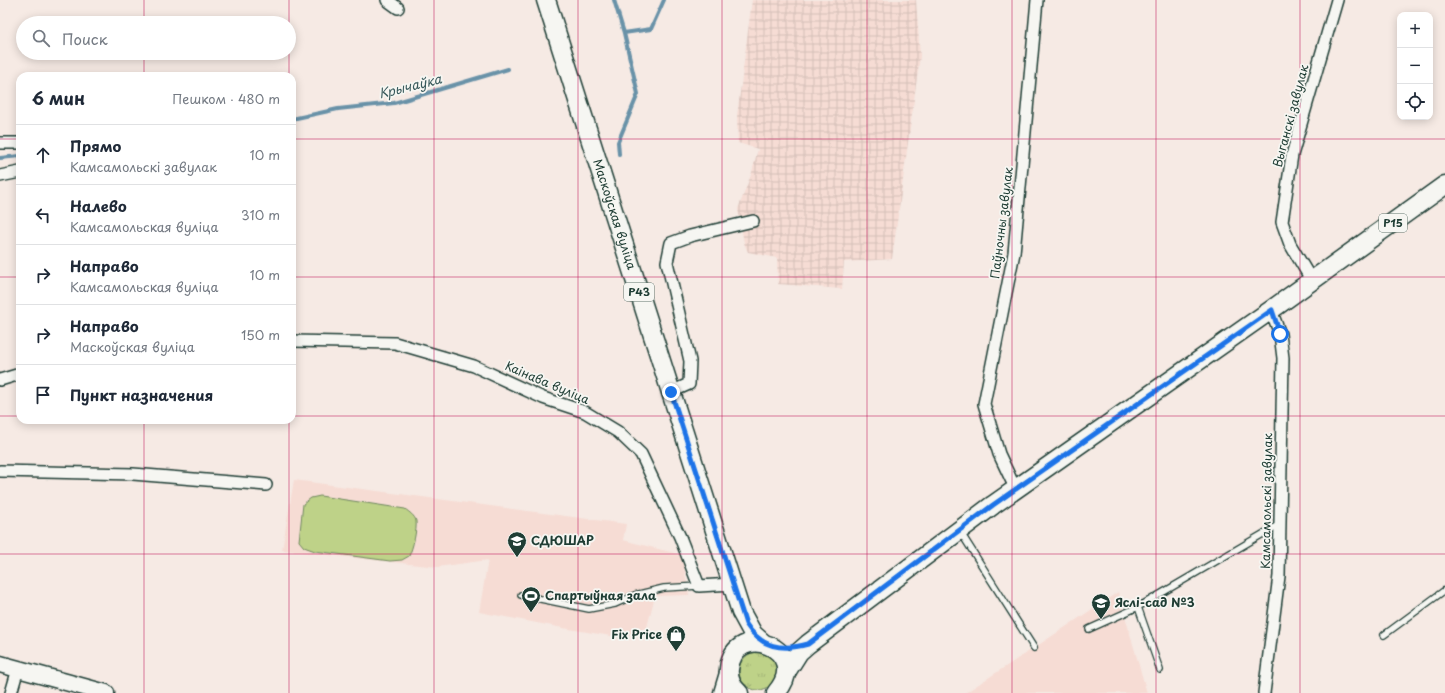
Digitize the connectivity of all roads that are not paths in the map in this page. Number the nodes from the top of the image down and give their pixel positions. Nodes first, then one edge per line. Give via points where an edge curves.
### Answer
1 (386, 0) edge
2 (546, 0) edge
3 (1037, 0) edge
4 (1337, 0) edge
5 (398, 8) dead end
6 (0, 143) edge
7 (16, 143) edge
8 (16, 173) edge
9 (0, 176) edge
10 (1445, 185) edge
11 (753, 221) dead end
12 (1312, 281) junction
13 (1272, 310) junction
14 (296, 341) edge
15 (16, 375) edge
16 (0, 380) edge
17 (671, 392) junction
18 (0, 470) edge
19 (266, 485) dead end
20 (1016, 490) junction
21 (1280, 524) junction
22 (959, 531) junction
23 (732, 584) junction
24 (699, 586) junction
25 (1445, 590) edge
26 (521, 595) dead end
27 (1138, 607) junction
28 (741, 612) junction
29 (1089, 629) dead end
30 (1384, 635) dead end
31 (767, 644) junction
32 (808, 644) junction
33 (1034, 648) dead end
34 (734, 654) junction
35 (0, 664) edge
36 (18, 669) junction
37 (1160, 670) dead end
38 (728, 673) junction
39 (782, 685) edge
40 (11, 693) edge
41 (106, 693) edge
42 (722, 693) edge
43 (739, 693) edge
44 (1264, 693) edge

1 - 5 street
2 - 17 main road, Маскоўская вуліца / Р43
3 - 20 street, Паўночны завулак via 1014,253 984,404 999,454
4 - 12 street, Выганскі завулак via 1292,155 1282,222 1290,244
6 - 7 street
8 - 9 street
10 - 12 main road, Р15
11 - 17 street via 671,243 667,262 690,361 689,384
12 - 13 main road, Р15
13 - 20 main road, Р15
13 - 21 street, Камсамольскі завулак via 1280,334 1283,358
14 - 24 street, Каінава вуліца via 395,343 474,366 543,398 584,412 618,432 641,454 669,511
15 - 16 street
17 - 23 main road, Маскоўская вуліца / Р43
18 - 19 street via 133,474
20 - 22 main road, Р15
21 - 27 lane
21 - 44 street, Камсамольскі завулак via 1279,576
22 - 32 main road, Р15
22 - 33 lane
23 - 24 street
23 - 28 main road, Маскоўская вуліца / Р43
24 - 26 lane via 664,588 635,595 615,604 589,609
25 - 30 lane
27 - 29 lane
27 - 37 lane
28 - 31 main road, Маскоўская вуліца / Р43 via 753,634
28 - 34 main road, Маскоўская вуліца / Р43 via 742,627
31 - 32 main road, Р15 via 795,648
31 - 34 main road via 752,642 742,646
31 - 39 main road, Р43 via 782,656
32 - 39 main road, Р15 via 799,652
34 - 38 main road, Р43 via 729,663
35 - 36 main road
36 - 40 street
36 - 41 main road
38 - 42 main road
38 - 43 main road

